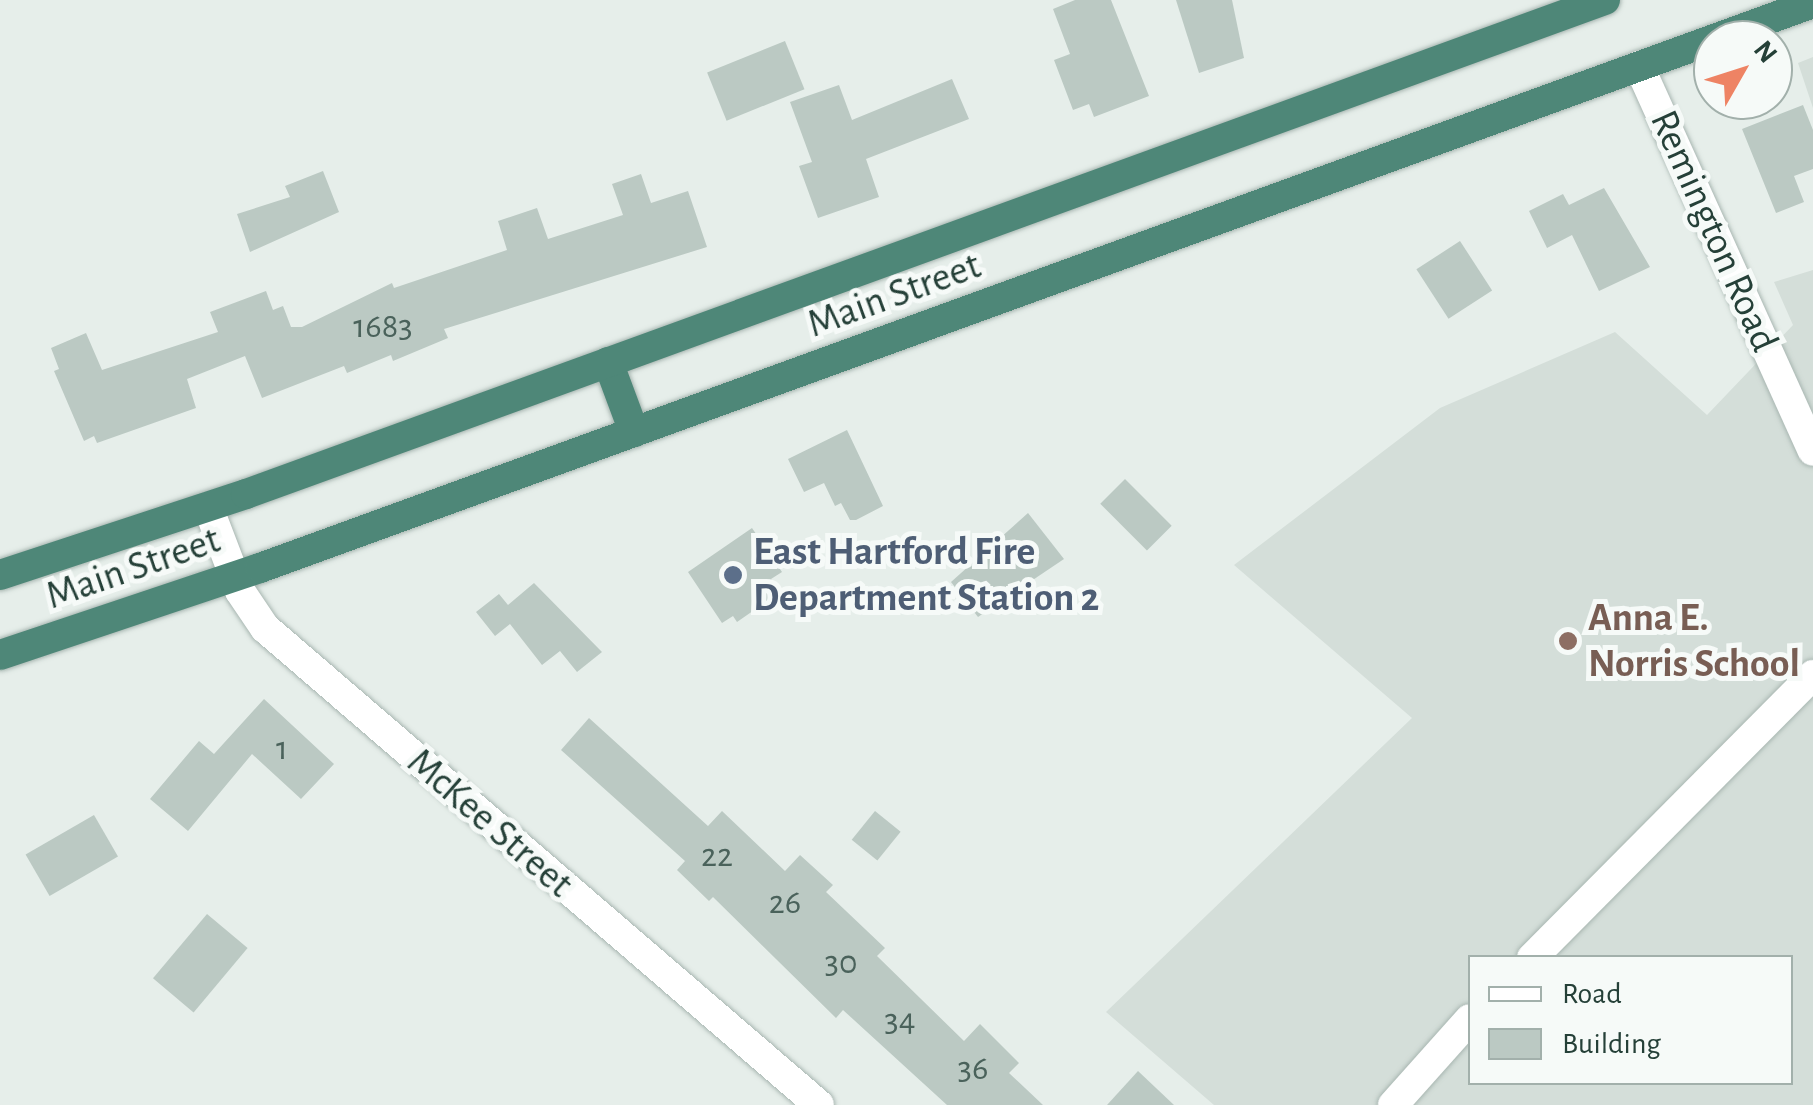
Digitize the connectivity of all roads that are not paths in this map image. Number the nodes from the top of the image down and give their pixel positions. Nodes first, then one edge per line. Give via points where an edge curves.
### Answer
1 (1600, 1) edge
2 (1813, 3) edge
3 (1639, 66) junction
4 (608, 362) junction
5 (634, 432) junction
6 (1813, 451) edge
7 (208, 507) junction
8 (0, 575) edge
9 (234, 577) junction
10 (0, 655) edge
11 (1813, 676) edge
12 (1535, 955) edge
13 (1468, 1021) edge
14 (819, 1105) edge
15 (1393, 1105) edge

1 - 4 highway, Main Street
2 - 3 highway, Main Street
3 - 5 highway, Main Street
3 - 6 street, Remington Road
4 - 5 highway
4 - 7 highway, Main Street
5 - 9 highway, Main Street
7 - 8 highway, Main Street
7 - 9 street, McKee Street
9 - 10 highway, Main Street
9 - 14 street, McKee Street via 275,638
11 - 12 street
13 - 15 street

